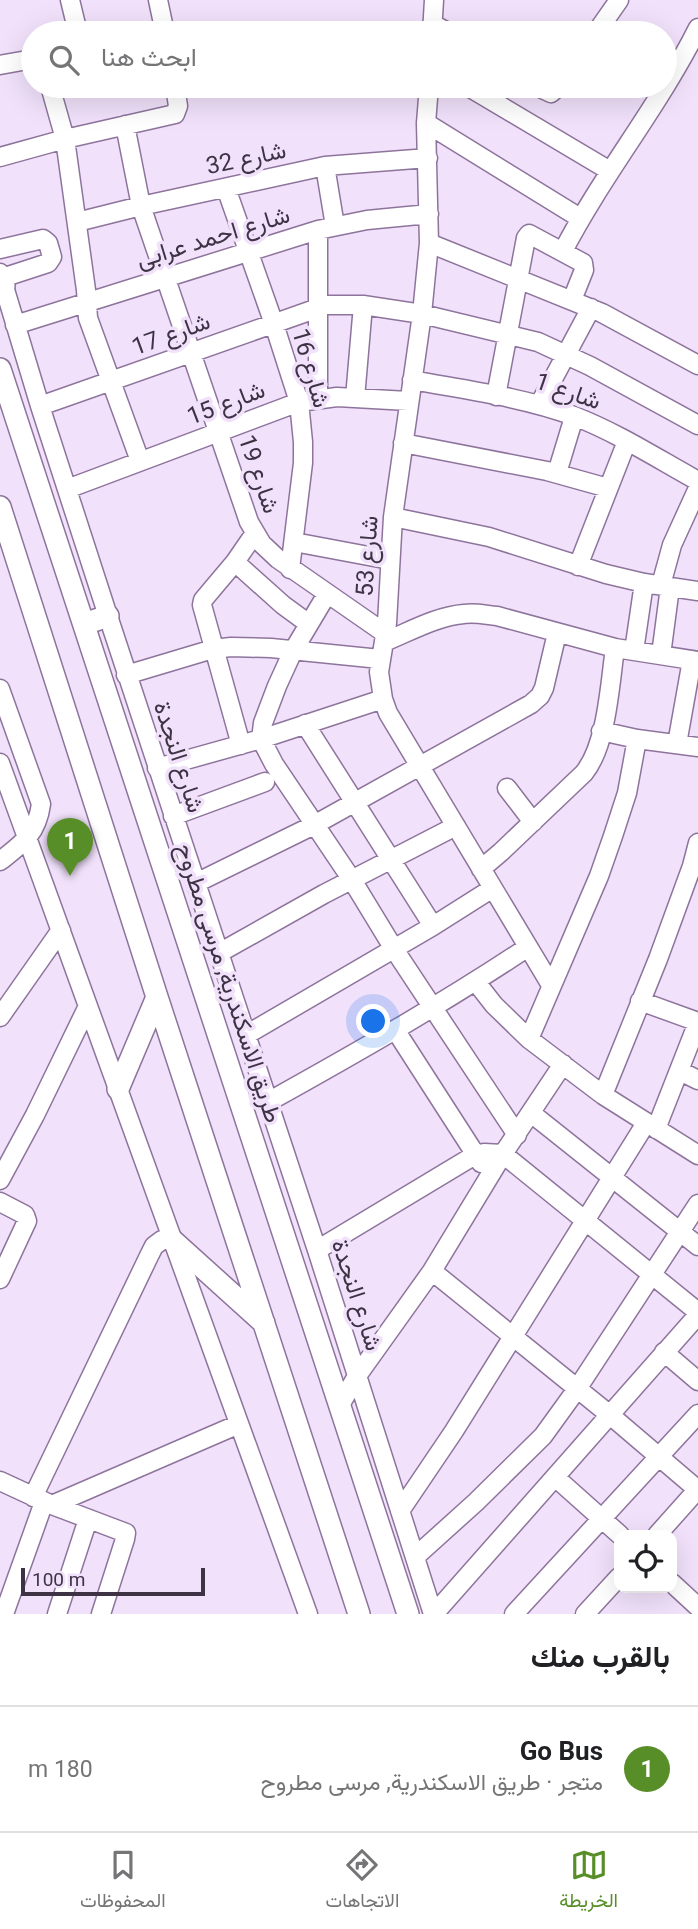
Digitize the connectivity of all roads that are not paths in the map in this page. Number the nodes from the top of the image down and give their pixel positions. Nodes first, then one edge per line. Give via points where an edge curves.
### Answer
1 (70, 0) edge
2 (158, 0) edge
3 (434, 0) edge
4 (620, 0) edge
5 (75, 21) edge
6 (162, 21) edge
7 (433, 21) edge
8 (605, 21) edge
9 (698, 29) edge
10 (21, 61) edge
11 (0, 65) edge
12 (677, 69) edge
13 (53, 98) edge
14 (177, 98) edge
15 (428, 98) edge
16 (487, 98) edge
17 (658, 98) edge
18 (426, 123) junction
19 (125, 125) junction
20 (65, 139) junction
21 (0, 157) edge
22 (428, 158) junction
23 (325, 166) junction
24 (610, 172) junction
25 (226, 188) junction
26 (141, 206) junction
27 (429, 214) junction
28 (580, 218) junction
29 (77, 222) junction
30 (327, 228) junction
31 (429, 243) junction
32 (0, 249) edge
33 (248, 251) junction
34 (563, 251) junction
35 (165, 278) junction
36 (517, 279) junction
37 (1, 281) edge
38 (572, 300) junction
39 (87, 302) junction
40 (363, 305) junction
41 (318, 306) junction
42 (591, 308) junction
43 (422, 314) junction
44 (274, 324) junction
45 (15, 325) junction
46 (507, 334) junction
47 (191, 353) junction
48 (566, 354) junction
49 (698, 365) edge
50 (0, 369) edge
51 (412, 380) junction
52 (111, 381) junction
53 (496, 396) junction
54 (318, 398) junction
55 (355, 398) junction
56 (408, 401) junction
57 (299, 402) junction
58 (539, 405) junction
59 (40, 406) junction
60 (574, 416) junction
61 (698, 425) edge
62 (219, 432) junction
63 (626, 441) junction
64 (403, 443) junction
65 (140, 461) junction
66 (557, 473) junction
67 (698, 481) edge
68 (608, 488) junction
69 (698, 488) edge
70 (66, 489) junction
71 (0, 507) edge
72 (393, 517) junction
73 (255, 533) junction
74 (294, 542) junction
75 (390, 560) junction
76 (235, 562) junction
77 (578, 566) junction
78 (290, 569) junction
79 (659, 585) junction
80 (698, 591) edge
81 (327, 594) junction
82 (107, 616) junction
83 (84, 624) junction
84 (309, 624) junction
85 (556, 633) junction
86 (383, 645) junction
87 (615, 648) junction
88 (213, 649) junction
89 (293, 651) junction
90 (634, 651) junction
91 (661, 655) junction
92 (695, 661) edge
93 (126, 675) junction
94 (0, 689) edge
95 (383, 699) junction
96 (305, 724) junction
97 (601, 731) junction
98 (261, 739) junction
99 (638, 739) junction
100 (241, 744) junction
101 (677, 744) junction
102 (698, 747) edge
103 (0, 763) edge
104 (420, 767) junction
105 (158, 768) junction
106 (265, 782) dead end
107 (507, 788) dead end
108 (355, 803) junction
109 (173, 816) junction
110 (533, 822) junction
111 (314, 825) junction
112 (456, 826) junction
113 (28, 839) junction
114 (698, 843) edge
115 (391, 859) junction
116 (0, 862) edge
117 (695, 867) edge
118 (481, 869) junction
119 (352, 880) junction
120 (195, 883) junction
121 (493, 888) junction
122 (433, 926) junction
123 (61, 930) junction
124 (528, 947) junction
125 (394, 949) junction
126 (219, 953) junction
127 (477, 982) junction
128 (551, 985) junction
129 (157, 997) junction
130 (640, 1001) junction
131 (88, 1006) junction
132 (433, 1008) junction
133 (0, 1017) edge
134 (698, 1022) edge
135 (396, 1031) junction
136 (246, 1035) junction
137 (529, 1039) junction
138 (563, 1064) junction
139 (680, 1070) junction
140 (698, 1080) edge
141 (118, 1089) junction
142 (603, 1095) junction
143 (268, 1102) junction
144 (531, 1113) junction
145 (651, 1126) junction
146 (517, 1135) junction
147 (503, 1154) junction
148 (475, 1155) junction
149 (698, 1155) edge
150 (490, 1175) junction
151 (612, 1177) junction
152 (0, 1180) edge
153 (0, 1202) edge
154 (698, 1204) edge
155 (584, 1221) junction
156 (681, 1232) junction
157 (172, 1240) junction
158 (698, 1246) edge
159 (317, 1250) junction
160 (432, 1271) junction
161 (652, 1276) junction
162 (0, 1279) edge
163 (698, 1313) edge
164 (265, 1324) junction
165 (513, 1336) junction
166 (664, 1352) junction
167 (357, 1376) junction
168 (698, 1381) edge
169 (577, 1389) junction
170 (340, 1405) junction
171 (698, 1414) edge
172 (610, 1415) junction
173 (239, 1424) junction
174 (660, 1456) junction
175 (555, 1477) junction
176 (0, 1481) edge
177 (698, 1490) edge
178 (43, 1501) junction
179 (400, 1511) junction
180 (88, 1519) junction
181 (602, 1519) junction
182 (614, 1530) edge
183 (662, 1530) edge
184 (415, 1557) junction
185 (614, 1582) edge
186 (677, 1588) edge
187 (698, 1607) edge
188 (4, 1614) edge
189 (57, 1614) edge
190 (101, 1614) edge
191 (308, 1614) edge
192 (359, 1614) edge
193 (408, 1614) edge
194 (433, 1614) edge
195 (514, 1614) edge
196 (585, 1614) edge

1 - 5 street
2 - 6 street
3 - 7 street
4 - 8 street
9 - 12 street
10 - 11 street
13 - 20 street
14 - 19 street via 175,114
15 - 18 street, شارع 53
16 - 24 street
17 - 24 street
18 - 22 street, شارع 53
18 - 28 street
19 - 20 street
19 - 26 street, شارع 19
20 - 21 street
20 - 29 street
22 - 23 street, شارع 32
22 - 27 street, شارع 53
23 - 25 street, شارع 32
23 - 30 street
24 - 28 street
25 - 26 street, شارع 32
25 - 33 street, شارع 16
26 - 29 street, شارع 32
26 - 35 street, شارع 19
27 - 30 street, شارع احمد عرابى
27 - 31 street, شارع 53
28 - 34 street
29 - 39 street
30 - 33 street, شارع احمد عرابى
30 - 41 street
31 - 36 street
31 - 43 street, شارع 53
32 - 37 street via 43,239 52,257 48,263
33 - 35 street, شارع احمد عرابى
33 - 44 street, شارع 16
34 - 36 street via 528,234
34 - 38 street via 585,266
35 - 39 street, شارع احمد عرابى
35 - 47 street, شارع 19
36 - 38 street
36 - 46 street
37 - 45 street, شارع النجدة
38 - 42 street
39 - 45 street, شارع احمد عرابى
39 - 52 street via 88,318
40 - 41 street, شارع 17
40 - 43 street, شارع 17
40 - 55 street
41 - 44 street, شارع 17
41 - 54 street
42 - 48 street
42 - 49 street
43 - 46 street, شارع 17
43 - 51 street, شارع 53
44 - 47 street, شارع 17
44 - 57 street, شارع 16
45 - 59 street, شارع النجدة
46 - 48 street, شارع 17
46 - 53 street
47 - 52 street, شارع 17
47 - 62 street, شارع 19
48 - 58 street
48 - 61 street, شارع 17
50 - 83 main road, طريق الاسكندرية, مرسى مطروح
51 - 53 street, شارع 1
51 - 56 street, شارع 53
52 - 59 street, شارع 17
52 - 65 street
53 - 58 street, شارع 1
54 - 55 street, شارع 15
54 - 57 street, شارع 15
55 - 56 street, شارع 15
56 - 64 street, شارع 53
57 - 62 street, شارع 15
57 - 74 street, شارع 16 via 303,463
58 - 60 street, شارع 1
59 - 70 street, شارع النجدة
60 - 63 street, شارع 1
60 - 66 street
62 - 65 street, شارع 15
62 - 73 street, شارع 19
63 - 67 street, شارع 1
63 - 68 street
64 - 66 street
64 - 72 street, شارع 53
65 - 70 street, شارع 15
66 - 68 street
68 - 77 street
69 - 79 street
70 - 82 street, شارع النجدة
71 - 129 main road
72 - 75 street, شارع 53
72 - 77 street via 489,537
73 - 76 street
73 - 78 street, شارع 19
74 - 75 street
74 - 78 street, شارع 16
75 - 86 street, شارع 53
76 - 84 street
76 - 88 street via 203,600
77 - 79 street
78 - 81 street, شارع 19
79 - 80 street
79 - 90 street
79 - 91 street
81 - 84 street
81 - 86 street, شارع 19
82 - 83 main road
82 - 93 street, شارع النجدة
83 - 170 main road, طريق الاسكندرية, مرسى مطروح
84 - 89 street
85 - 86 street via 465,613
85 - 87 street
85 - 104 street via 540,696
86 - 89 street
86 - 95 street, شارع 53 via 379,672
87 - 90 street
87 - 97 street
88 - 89 street
88 - 93 street
88 - 100 street
89 - 98 street via 269,705
90 - 91 street
91 - 92 street
92 - 101 street
93 - 105 street, شارع النجدة
94 - 113 street via 40,801
95 - 96 street
95 - 104 street, شارع 53
96 - 98 street
96 - 108 street
97 - 99 street
97 - 110 street via 592,763
98 - 100 street
98 - 111 street
99 - 101 street
99 - 128 street via 621,816
100 - 105 street
101 - 102 street
103 - 113 street
104 - 108 street
104 - 112 street, شارع 53
105 - 109 street, شارع النجدة
106 - 109 street
107 - 110 street
108 - 111 street
108 - 115 street
109 - 120 street, شارع النجدة
110 - 118 street
111 - 119 street
111 - 120 street
112 - 115 street
112 - 118 street, شارع 53
113 - 116 street
113 - 123 street
114 - 117 street
115 - 119 street
115 - 122 street
117 - 130 street
118 - 121 street, شارع 53
119 - 125 street
119 - 126 street
120 - 126 street, شارع النجدة
121 - 122 street
121 - 124 street, شارع 53
122 - 125 street
123 - 131 street
123 - 133 street
124 - 127 street
124 - 128 street, شارع 53
125 - 132 street
125 - 136 street
126 - 136 street, شارع النجدة
127 - 132 street
127 - 137 street
128 - 137 street
129 - 141 main road
129 - 164 main road
130 - 134 street
130 - 142 street
131 - 141 street
131 - 152 street
132 - 135 street
132 - 146 street
134 - 139 street
135 - 143 street
135 - 148 street
136 - 143 street, شارع النجدة
137 - 138 street
138 - 142 street
138 - 144 street
139 - 140 street
139 - 145 street
141 - 157 street
142 - 145 street
143 - 159 street, شارع النجدة
144 - 146 street
144 - 151 street
145 - 149 street
145 - 151 street
146 - 147 street
147 - 148 street
147 - 150 street
147 - 155 street
148 - 150 street
148 - 159 street
150 - 160 street
151 - 155 street
151 - 156 street
153 - 162 street via 25,1214 27,1221
154 - 156 street
155 - 161 street
155 - 165 street
156 - 158 street
156 - 161 street
157 - 164 main road
157 - 173 street
157 - 178 street via 162,1240 149,1256
159 - 167 street, شارع النجدة
160 - 165 street
160 - 167 street
161 - 163 street
161 - 169 street
163 - 166 street
164 - 192 main road
165 - 169 street
165 - 179 street
166 - 168 street
166 - 172 street
167 - 170 street
167 - 179 street, شارع النجدة
169 - 172 street
169 - 184 street via 536,1443
170 - 193 main road, طريق الاسكندرية, مرسى مطروح
171 - 174 street
172 - 174 street
172 - 175 street
173 - 178 street
173 - 191 street
174 - 177 street
174 - 181 street
175 - 181 street
175 - 194 street
176 - 178 street
177 - 183 street
178 - 180 street
178 - 188 street
179 - 184 street, شارع النجدة
180 - 189 street
180 - 190 street via 126,1533
181 - 182 street
181 - 195 street
184 - 194 street, شارع النجدة
185 - 196 street
186 - 187 street

